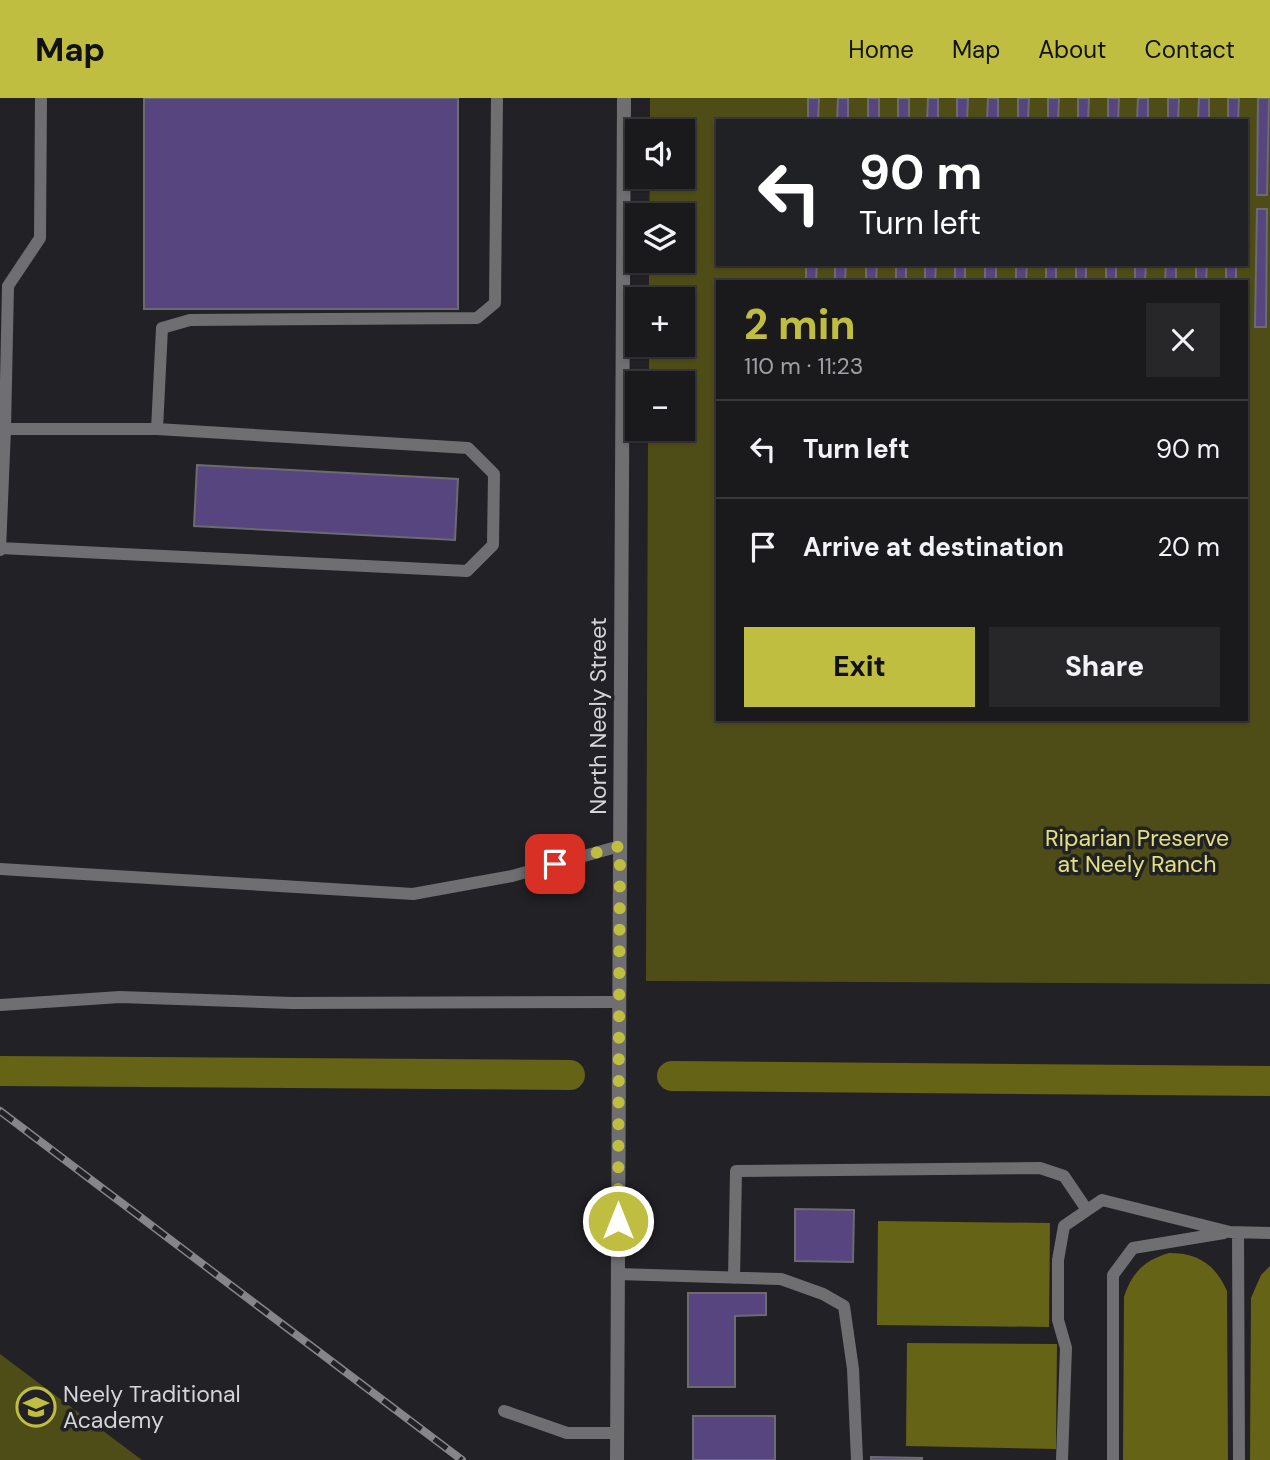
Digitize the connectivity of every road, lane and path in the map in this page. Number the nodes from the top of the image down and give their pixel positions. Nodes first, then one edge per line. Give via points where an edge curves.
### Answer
1 (41, 98) edge
2 (497, 98) edge
3 (624, 98) edge
4 (5, 429) junction
5 (157, 429) junction
6 (0, 549) edge
7 (620, 846) junction
8 (0, 869) edge
9 (619, 1002) junction
10 (0, 1005) edge
11 (1087, 1210) junction
12 (1234, 1233) junction
13 (1270, 1233) edge
14 (618, 1274) junction
15 (734, 1278) junction
16 (504, 1411) dead end
17 (617, 1433) junction
18 (617, 1460) edge
19 (857, 1460) edge
20 (1062, 1460) edge
21 (1113, 1460) edge
22 (1238, 1460) edge

1 - 4 lane via 40,238 8,286
2 - 5 lane via 495,303 477,318 190,320 162,328
3 - 7 street, North Neely Street
4 - 5 lane
4 - 6 lane
5 - 6 lane via 468,448 494,474 493,545 467,571
7 - 8 lane via 512,876 413,894
7 - 9 street, North Neely Street
9 - 10 lane via 292,1003 120,997
9 - 14 street, North Neely Street
11 - 12 lane via 1102,1200
11 - 15 lane via 1064,1176 1040,1168 736,1171
11 - 20 lane via 1064,1226 1058,1260 1058,1320 1066,1348
12 - 13 lane
12 - 21 lane via 1133,1248 1112,1275
12 - 22 lane
14 - 15 lane
14 - 17 street, North Neely Street
15 - 19 lane via 781,1279 844,1306 853,1369
16 - 17 lane via 567,1433
17 - 18 street, North Neely Street

